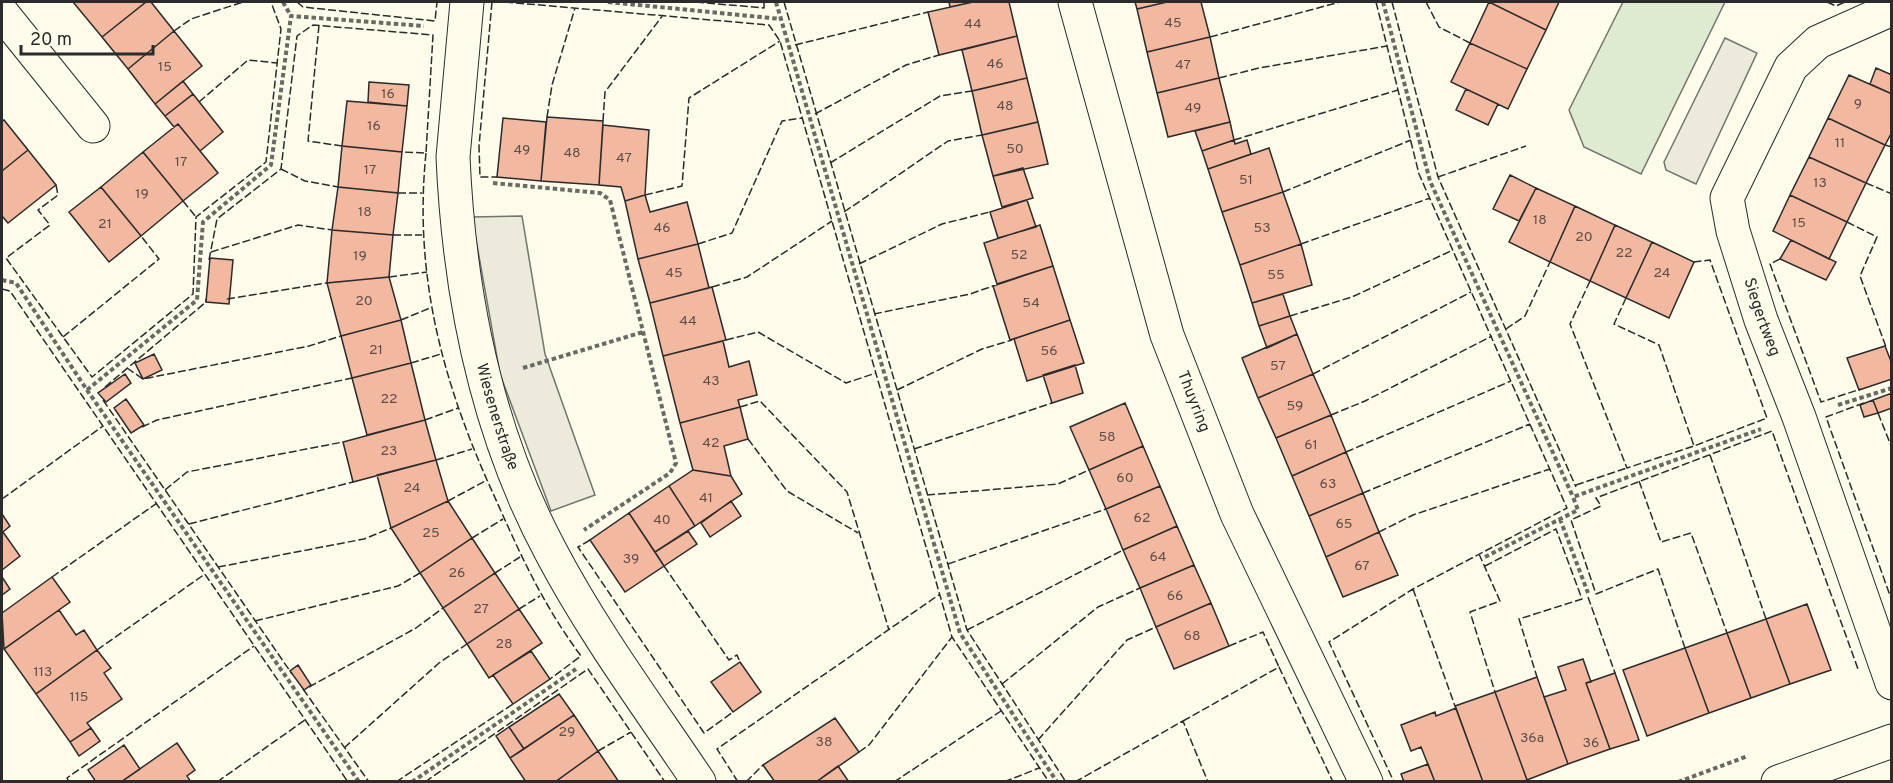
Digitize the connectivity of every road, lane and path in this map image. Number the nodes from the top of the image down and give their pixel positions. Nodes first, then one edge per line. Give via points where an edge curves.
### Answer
1 (283, 2) edge
2 (467, 2) edge
3 (608, 2) edge
4 (776, 2) edge
5 (1075, 2) edge
6 (1383, 2) edge
7 (1892, 9) edge
8 (2, 12) edge
9 (291, 16) junction
10 (782, 19) junction
11 (429, 27) dead end
12 (93, 126) dead end
13 (485, 183) dead end
14 (2, 280) edge
15 (643, 333) junction
16 (511, 371) dead end
17 (1892, 388) edge
18 (87, 390) junction
19 (1836, 405) dead end
20 (1771, 425) dead end
21 (1573, 497) junction
22 (1560, 519) junction
23 (577, 535) dead end
24 (1485, 557) dead end
25 (1588, 593) dead end
26 (582, 665) dead end
27 (1892, 683) edge
28 (1892, 741) edge
29 (359, 782) edge
30 (412, 782) edge
31 (699, 782) edge
32 (1058, 782) edge
33 (1366, 782) edge
34 (1778, 782) edge

1 - 9 path
2 - 31 street, Wiesenerstraße via 454,180 465,280 484,380 498,428 551,553
3 - 10 path
4 - 10 path
5 - 33 street, Thuyring via 1167,335 1237,514
6 - 21 path via 1430,181
7 - 27 street, Siegertweg via 1818,42 1791,67 1727,198 1733,231 1761,320
8 - 12 street
9 - 11 path
9 - 18 path via 271,165 203,222 197,300
10 - 32 path via 960,633
13 - 15 path via 600,193 610,200
14 - 18 path via 16,283
15 - 16 path
15 - 23 path via 676,463 670,473
17 - 19 path
18 - 29 path
20 - 21 path
21 - 22 path via 1578,510
22 - 24 path
22 - 25 path
26 - 30 path
28 - 34 street

